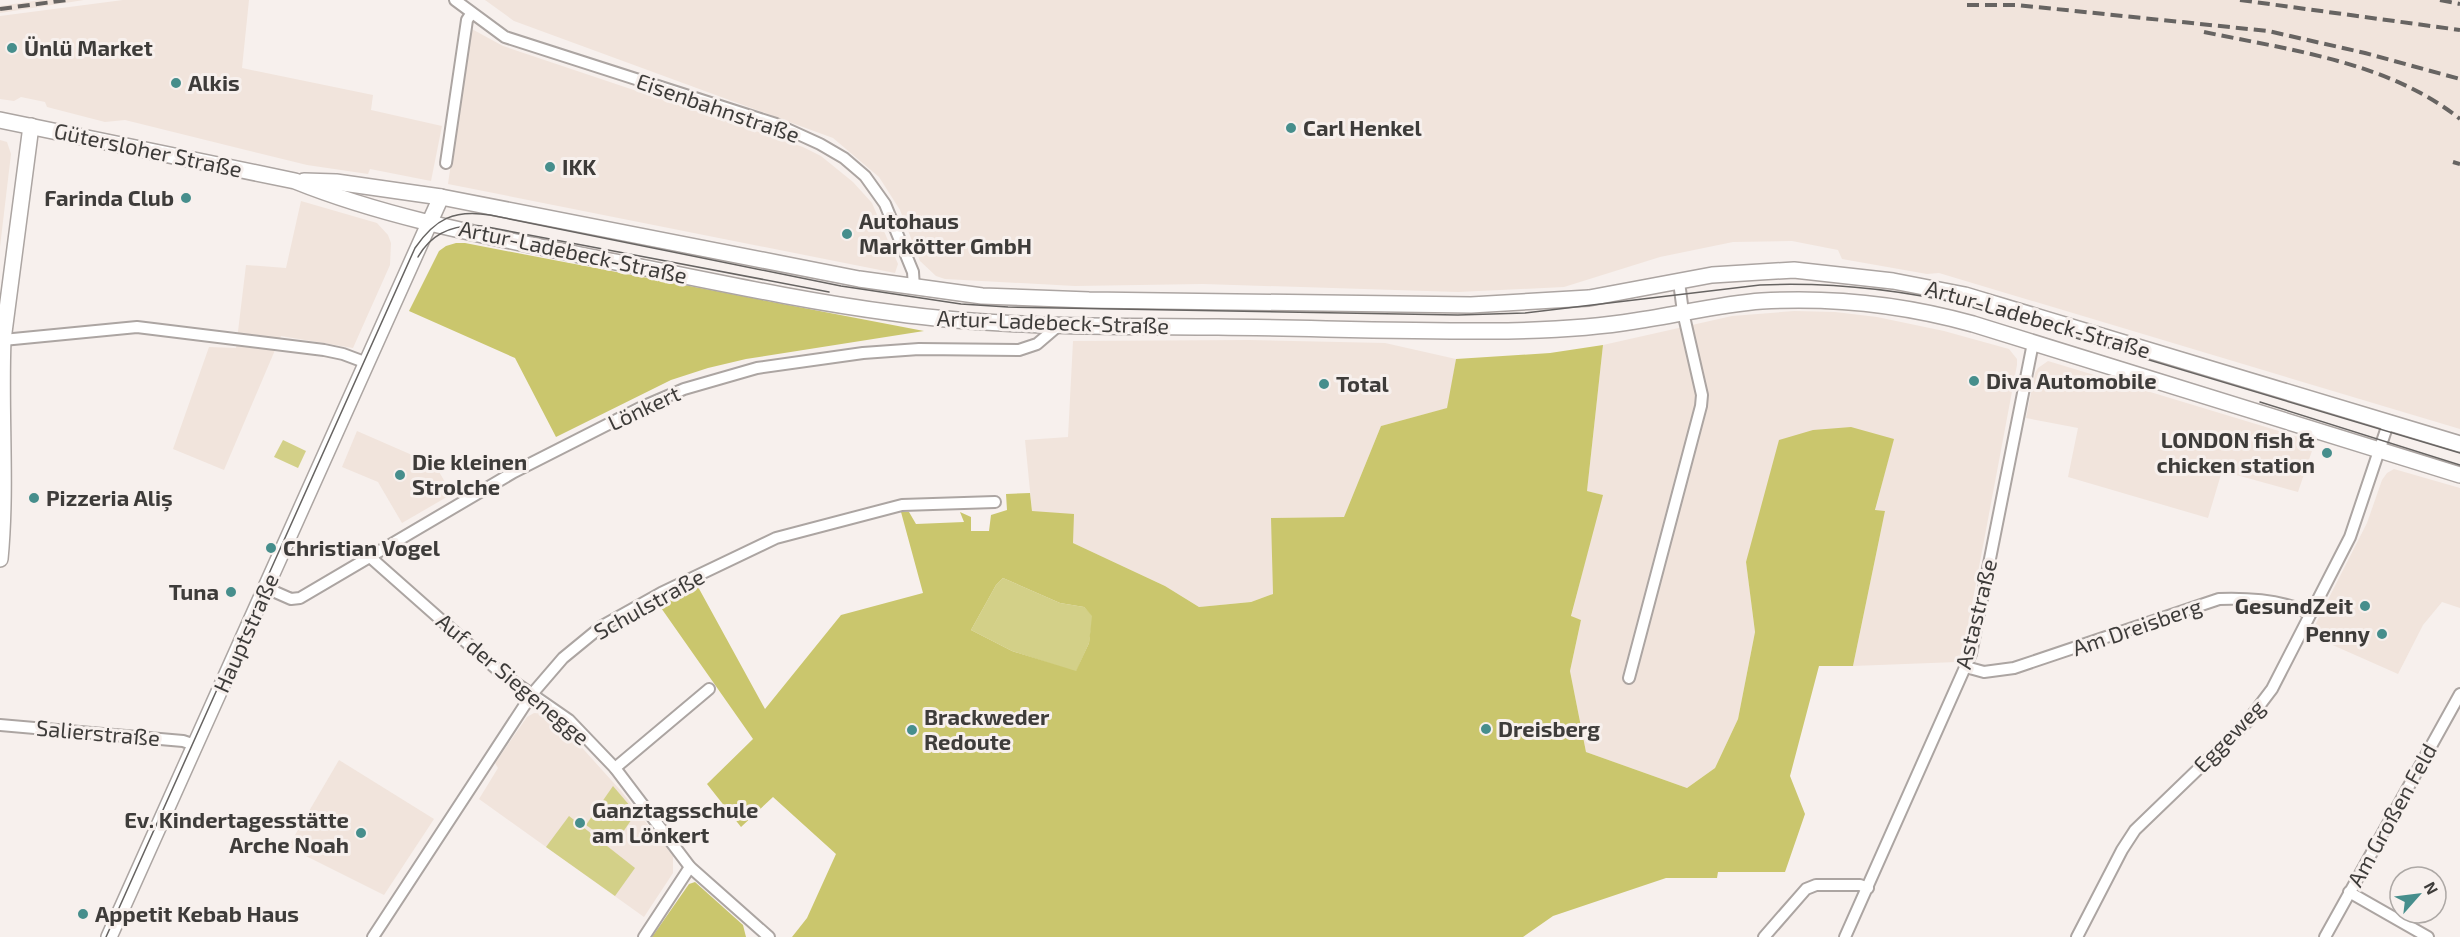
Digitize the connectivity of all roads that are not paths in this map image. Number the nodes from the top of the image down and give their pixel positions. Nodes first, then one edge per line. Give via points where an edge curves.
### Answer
1 (455, 0) edge
2 (471, 14) junction
3 (0, 120) edge
4 (31, 126) junction
5 (446, 163) dead end
6 (295, 181) junction
7 (441, 197) junction
8 (430, 222) junction
9 (1679, 282) junction
10 (914, 288) junction
11 (1683, 312) junction
12 (1058, 326) junction
13 (3, 340) junction
14 (2033, 343) junction
15 (367, 363) junction
16 (2389, 421) junction
17 (2460, 444) edge
18 (2380, 450) junction
19 (2460, 475) edge
20 (995, 502) dead end
21 (370, 557) junction
22 (0, 559) edge
23 (266, 588) junction
24 (2310, 614) junction
25 (1966, 667) junction
26 (1629, 678) dead end
27 (709, 689) dead end
28 (532, 694) junction
29 (2460, 694) edge
30 (2456, 712) edge
31 (0, 725) edge
32 (195, 745) junction
33 (615, 768) junction
34 (690, 867) junction
35 (1868, 888) junction
36 (2349, 892) junction
37 (2078, 935) edge
38 (109, 937) edge
39 (373, 937) edge
40 (644, 937) edge
41 (769, 937) edge
42 (1764, 937) edge
43 (1845, 937) edge
44 (2092, 937) edge
45 (2325, 937) edge
46 (2428, 937) edge

1 - 2 street, Eisenbahnstraße
2 - 5 street
2 - 10 street, Eisenbahnstraße via 505,37 776,124 844,158 880,194 913,272
3 - 4 street, Gütersloher Straße
4 - 6 street, Gütersloher Straße
4 - 13 street
6 - 7 street, Gütersloher Straße via 336,182
6 - 8 street, Gütersloher Straße via 336,197
7 - 8 street, Hauptstraße
7 - 10 street, Artur-Ladebeck-Straße
8 - 12 street, Artur-Ladebeck-Straße via 829,303 949,319
8 - 15 street, Hauptstraße
9 - 10 street, Artur-Ladebeck-Straße via 1589,298 1471,305 1089,300 982,296
9 - 11 street
9 - 16 street, Artur-Ladebeck-Straße via 1721,274 1794,270 1914,284 1965,295
11 - 12 street, Artur-Ladebeck-Straße via 1599,326 1524,330
11 - 14 street, Artur-Ladebeck-Straße via 1762,302 1840,302 1930,313
11 - 26 street via 1700,383 1701,406
12 - 21 street, Lönkert via 1028,349 891,350 811,359 757,368 684,389 514,472
13 - 15 street via 137,327 324,350
13 - 22 street via 4,511
14 - 18 street, Artur-Ladebeck-Straße
14 - 25 street, Astastraße
15 - 23 street, Hauptstraße
16 - 17 street, Artur-Ladebeck-Straße
16 - 18 street
18 - 19 street, Artur-Ladebeck-Straße
18 - 24 street, Eggeweg via 2350,537
20 - 28 street, Schulstraße via 902,505 776,538 602,626 563,658
21 - 23 street, Lönkert via 300,598 291,599
21 - 28 street, Auf der Siegenegge via 501,674
23 - 32 street, Hauptstraße
24 - 25 street, Am Dreisberg via 2292,606 2219,599 2014,668 1984,672
24 - 37 street, Eggeweg via 2261,707 2129,838
25 - 35 street, Astastraße
27 - 33 street
28 - 33 street, Auf der Siegenegge via 569,720
28 - 39 street, Schulstraße
29 - 30 street, Am Großen Feld
30 - 36 street, Am Großen Feld
31 - 32 street, Salierstraße
32 - 38 street, Hauptstraße
33 - 34 street, Auf der Siegenegge
34 - 40 street
34 - 41 street, Auf der Siegenegge
35 - 42 street via 1816,885 1806,889
35 - 43 street, Astastraße
36 - 45 street, Am Großen Feld
36 - 46 street
37 - 44 street

